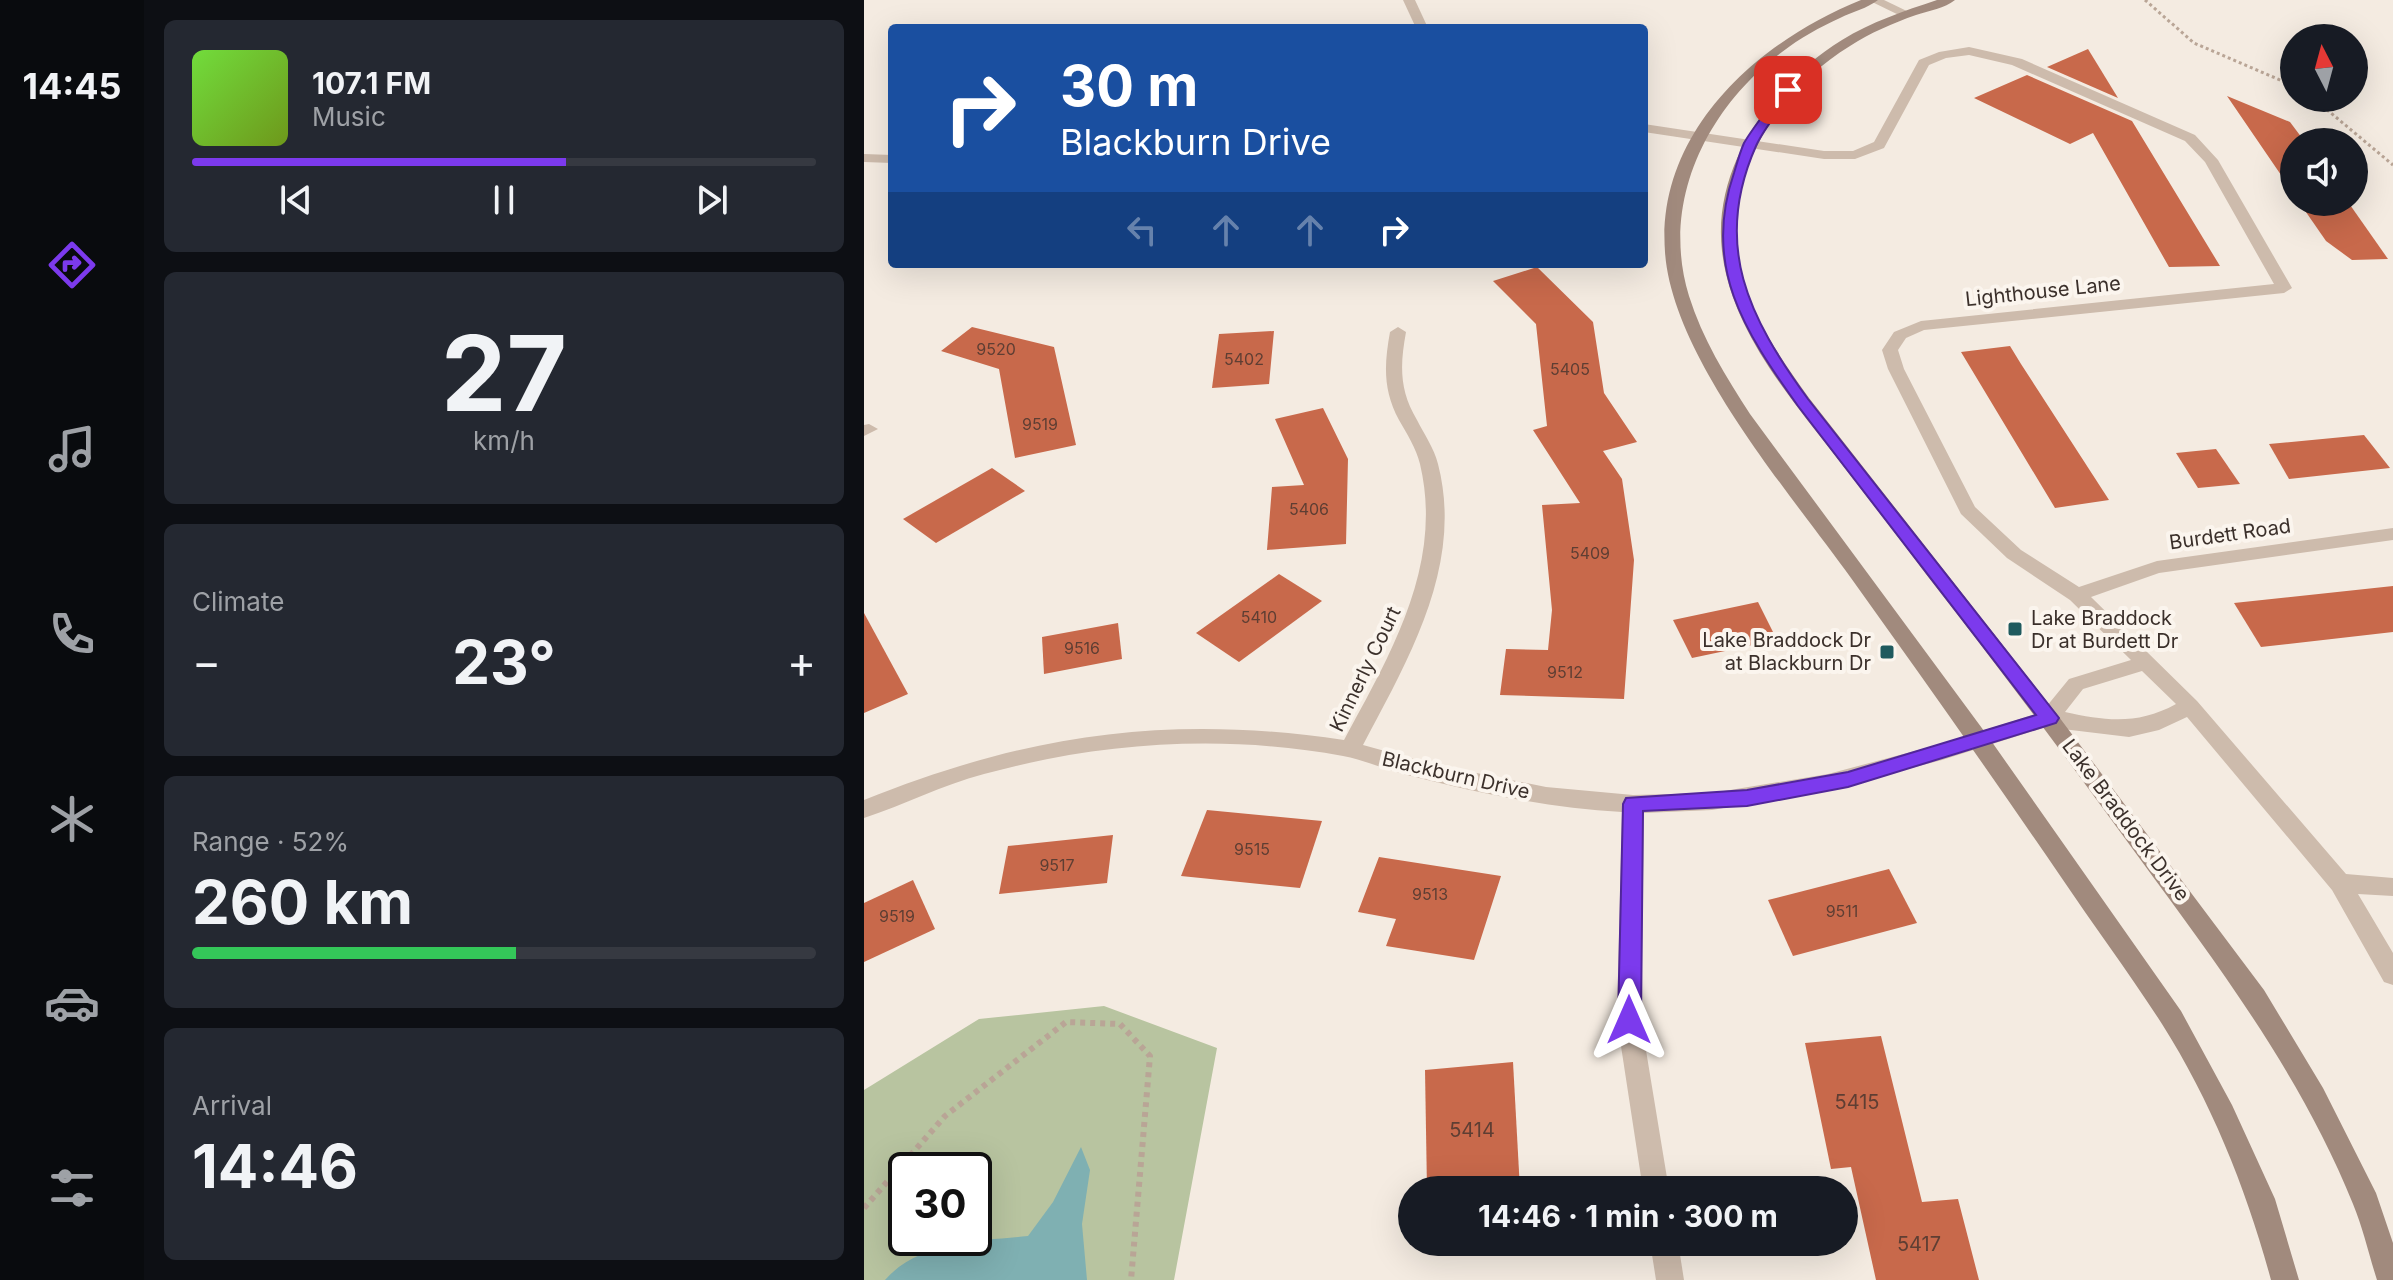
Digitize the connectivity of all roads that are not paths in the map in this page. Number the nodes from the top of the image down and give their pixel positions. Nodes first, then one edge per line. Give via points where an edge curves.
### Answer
1 (1409, 0) edge
2 (1873, 0) edge
3 (1949, 0) edge
4 (1907, 14) junction
5 (1420, 24) edge
6 (1648, 129) edge
7 (1699, 136) junction
8 (1750, 144) junction
9 (864, 158) edge
10 (888, 159) edge
11 (1398, 332) dead end
12 (2393, 534) edge
13 (2077, 595) junction
14 (2146, 663) junction
15 (2190, 706) junction
16 (2049, 718) junction
17 (1979, 741) junction
18 (1350, 749) junction
19 (1633, 804) junction
20 (864, 809) edge
21 (2340, 883) junction
22 (2393, 887) edge
23 (2393, 975) edge
24 (1654, 1176) edge
25 (1666, 1256) edge
26 (1670, 1280) edge
27 (2285, 1280) edge
28 (2391, 1280) edge

1 - 5 street
2 - 4 street
2 - 7 street via 1805,31 1772,54 1743,80
3 - 4 street, Lake Braddock Drive
4 - 8 street, Lake Braddock Drive via 1844,44 1815,65 1788,90
6 - 7 street, Lighthouse Lane
7 - 8 street, Lighthouse Lane
7 - 17 street via 1677,196 1672,251 1678,285 1709,363
8 - 13 street, Lighthouse Lane via 1824,155 1855,155 1879,145 1924,63 1969,51 2017,62 2190,138 2211,160 2284,288 1921,326 1900,335 1890,350 1967,510 2014,554
8 - 16 street, Lake Braddock Drive via 1731,200 1729,250 1736,281 1767,353
9 - 10 street
11 - 18 street, Kinnerly Court via 1394,388 1430,464 1436,541 1414,625
12 - 13 street, Burdett Road via 2157,567
13 - 14 street, Lighthouse Lane
14 - 15 street, Lighthouse Lane
14 - 16 street via 2076,684
15 - 16 street, Blackburn Drive via 2163,721 2119,732
15 - 21 street, Lighthouse Lane
16 - 17 street, Blackburn Drive
16 - 28 street, Lake Braddock Drive via 2255,997 2314,1096 2366,1202
17 - 19 street, Blackburn Drive via 1848,779 1747,798
17 - 27 street via 2172,1019 2223,1113 2265,1208
18 - 19 street, Blackburn Drive via 1494,787
18 - 20 street, Blackburn Drive via 1292,739 1133,737 1071,745 955,774
19 - 24 street via 1629,1020
21 - 22 street
21 - 23 street, Lighthouse Lane
25 - 26 street

